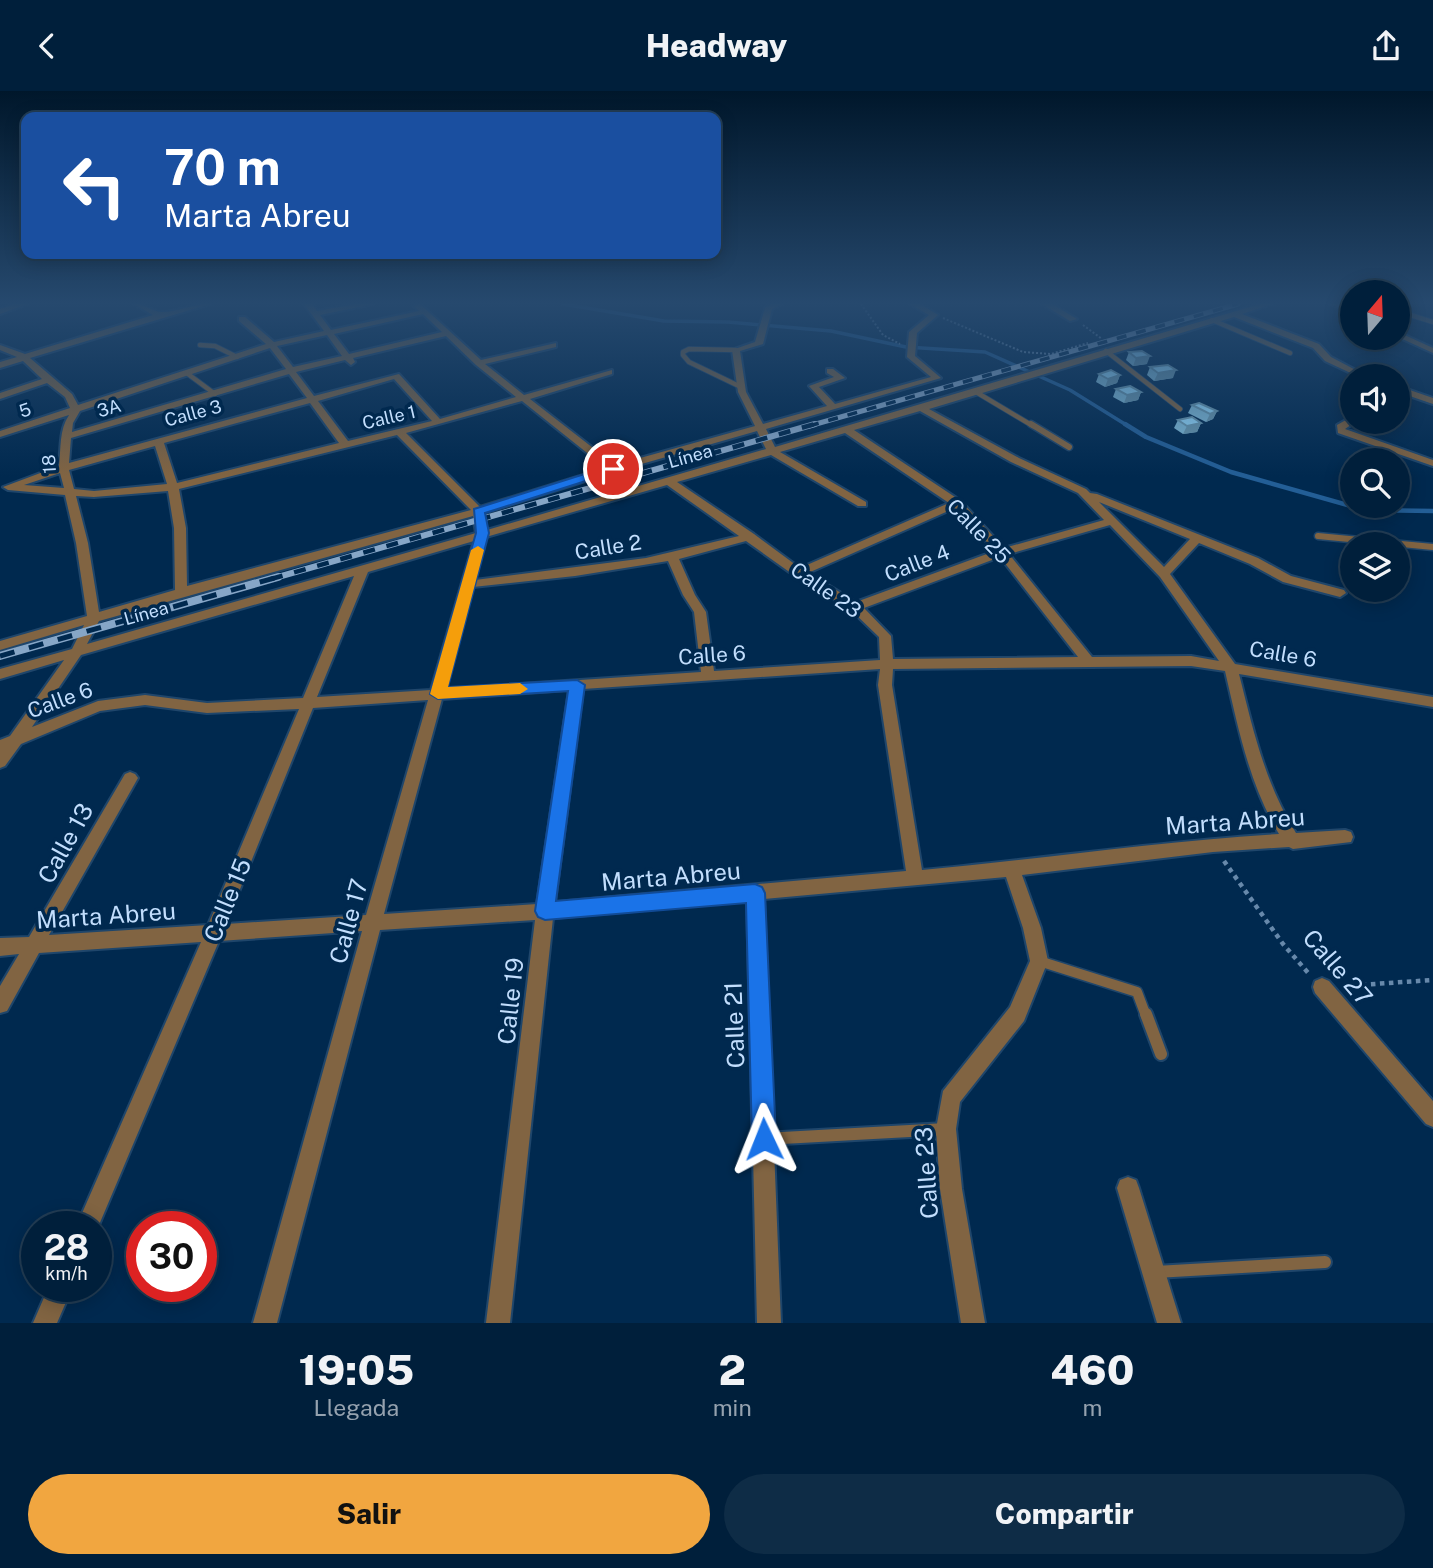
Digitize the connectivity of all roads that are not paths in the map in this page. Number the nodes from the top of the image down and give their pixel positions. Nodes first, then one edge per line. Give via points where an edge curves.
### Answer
1 (29, 361) edge
2 (224, 361) edge
3 (286, 361) edge
4 (328, 361) edge
5 (351, 361) edge
6 (485, 361) edge
7 (689, 361) edge
8 (738, 361) edge
9 (917, 361) edge
10 (1072, 361) edge
11 (1119, 361) edge
12 (479, 363) joint
13 (355, 365) dead end
14 (293, 370) junction
15 (830, 371) dead end
16 (609, 372) dead end
17 (188, 374) junction
18 (48, 380) junction
19 (741, 387) junction
20 (976, 391) junction
21 (1410, 393) edge
22 (215, 394) junction
23 (0, 395) edge
24 (524, 397) junction
25 (312, 399) junction
26 (1433, 401) edge
27 (834, 408) junction
28 (921, 408) junction
29 (1180, 409) dead end
30 (76, 410) junction
31 (438, 422) junction
32 (761, 427) junction
33 (845, 429) junction
34 (399, 431) junction
35 (0, 434) edge
36 (1350, 434) edge
37 (65, 437) junction
38 (158, 441) junction
39 (345, 444) junction
40 (1069, 447) dead end
41 (772, 451) junction
42 (1433, 463) edge
43 (64, 468) junction
44 (613, 469) junction
45 (669, 481) junction
46 (173, 487) junction
47 (4, 489) edge
48 (1082, 491) junction
49 (71, 493) junction
50 (464, 497) junction
51 (509, 501) junction
52 (957, 503) junction
53 (862, 504) dead end
54 (478, 511) junction
55 (1113, 521) junction
56 (482, 533) junction
57 (750, 536) junction
58 (1318, 536) dead end
59 (1196, 540) junction
60 (1433, 547) edge
61 (1002, 552) junction
62 (671, 555) junction
63 (362, 571) junction
64 (799, 573) junction
65 (1164, 574) junction
66 (469, 584) junction
67 (181, 592) junction
68 (1340, 593) dead end
69 (855, 607) junction
70 (94, 618) junction
71 (0, 646) edge
72 (77, 651) junction
73 (1087, 660) junction
74 (887, 664) junction
75 (1230, 666) junction
76 (0, 674) edge
77 (708, 676) junction
78 (577, 685) junction
79 (438, 694) junction
80 (1433, 702) edge
81 (307, 703) junction
82 (18, 738) junction
83 (0, 746) edge
84 (0, 762) edge
85 (130, 778) dead end
86 (1345, 837) dead end
87 (1293, 842) junction
88 (1012, 869) junction
89 (915, 876) junction
90 (755, 893) junction
91 (545, 911) junction
92 (373, 922) junction
93 (214, 932) junction
94 (36, 944) junction
95 (0, 947) edge
96 (1039, 961) junction
97 (1322, 988) road end
98 (0, 1004) edge
99 (1161, 1053) dead end
100 (1433, 1117) edge
101 (946, 1129) junction
102 (764, 1139) junction
103 (1128, 1188) dead end
104 (94, 1211) edge
105 (1325, 1262) dead end
106 (1153, 1272) junction
107 (54, 1302) edge
108 (45, 1323) edge
109 (265, 1323) edge
110 (498, 1323) edge
111 (769, 1323) edge
112 (973, 1323) edge
113 (1169, 1323) edge

1 - 18 street
2 - 17 street, 5
3 - 14 street
4 - 14 street, 3A
5 - 13 street
6 - 12 street
7 - 19 lane
8 - 19 street
9 - 27 street, Línea via 937,378
10 - 20 street, Línea
11 - 29 lane
12 - 24 street
14 - 22 street, 3A
14 - 25 street
15 - 27 street via 841,379 813,386
16 - 24 street, Calle 1
17 - 22 lane
17 - 30 street, 5
18 - 23 street
18 - 30 street via 69,396
19 - 32 street
20 - 28 street, Línea
20 - 40 lane
21 - 26 street
22 - 37 street, 3A
24 - 31 street, Calle 1
24 - 44 street
25 - 31 street, Calle 3 via 396,376
25 - 38 street, Calle 3
25 - 39 street
27 - 32 street, Línea
28 - 33 street, Línea
28 - 48 street
30 - 35 street, 5
30 - 37 street, 18
31 - 34 street, Calle 1
32 - 41 street
32 - 44 street, Línea
33 - 41 street, Línea
33 - 52 street, Calle 25
34 - 39 street, Calle 1
34 - 50 street
36 - 42 street
37 - 43 street, 18
38 - 43 street, Calle 3
38 - 46 street
39 - 46 street, Calle 1
41 - 45 street, Línea
41 - 53 street
43 - 47 street, Calle 3
43 - 49 street, 18
44 - 51 street, Línea
45 - 56 street, Línea
45 - 57 street, Calle 23
46 - 49 street, Calle 1
46 - 67 street via 180,527
47 - 49 street, Calle 1
48 - 55 street
48 - 59 street
49 - 70 street, 18
50 - 51 street
50 - 54 street
51 - 54 street, Línea
52 - 61 street, Calle 25
52 - 64 street
54 - 56 street
54 - 67 street, Línea
55 - 61 street, Calle 4
55 - 65 street
56 - 63 street, Línea
56 - 66 street, Calle 17
57 - 62 street, Calle 2
57 - 64 street, Calle 23
58 - 60 lane
59 - 65 street
59 - 68 street via 1254,561 1287,579
61 - 69 street, Calle 4
61 - 73 street, Calle 25
62 - 66 street, Calle 2
62 - 77 street via 700,611
63 - 72 street, Línea
63 - 81 street, Calle 15
64 - 69 street, Calle 23
65 - 75 street
66 - 79 street, Calle 17
67 - 70 street, Línea
69 - 74 street, Calle 23 via 885,636
70 - 71 street, Línea
70 - 72 street
72 - 76 street, Línea
72 - 82 street
73 - 74 street, Calle 6
73 - 75 street, Calle 6
74 - 77 street, Calle 6
74 - 89 street, Calle 23 via 885,685
75 - 80 street, Calle 6
75 - 87 street via 1255,764
77 - 78 street, Calle 6
78 - 79 street, Calle 6
78 - 91 street, Calle 19
79 - 81 street, Calle 6
79 - 92 street, Calle 17
81 - 82 street, Calle 6 via 207,708 145,700 98,706
81 - 93 street, Calle 15
82 - 83 street, Calle 6
82 - 84 street
85 - 94 street, Calle 13
86 - 87 street, Marta Abreu
87 - 88 street, Marta Abreu via 1213,845
88 - 89 street, Marta Abreu
88 - 96 street
89 - 90 street, Marta Abreu
90 - 91 street, Marta Abreu
90 - 102 street, Calle 21
91 - 92 street, Marta Abreu
91 - 110 street, Calle 19
92 - 93 street, Marta Abreu
92 - 109 street, Calle 17
93 - 94 street, Marta Abreu
93 - 104 street, Calle 15
94 - 95 street, Marta Abreu
94 - 98 street, Calle 13
96 - 99 lane via 1137,992
96 - 101 street, Calle 23 via 1017,1014 950,1098
97 - 100 street, Calle 27
101 - 102 lane
101 - 112 street, Calle 23
102 - 111 street, Calle 21
103 - 106 street
105 - 106 lane
106 - 113 street
107 - 108 street

